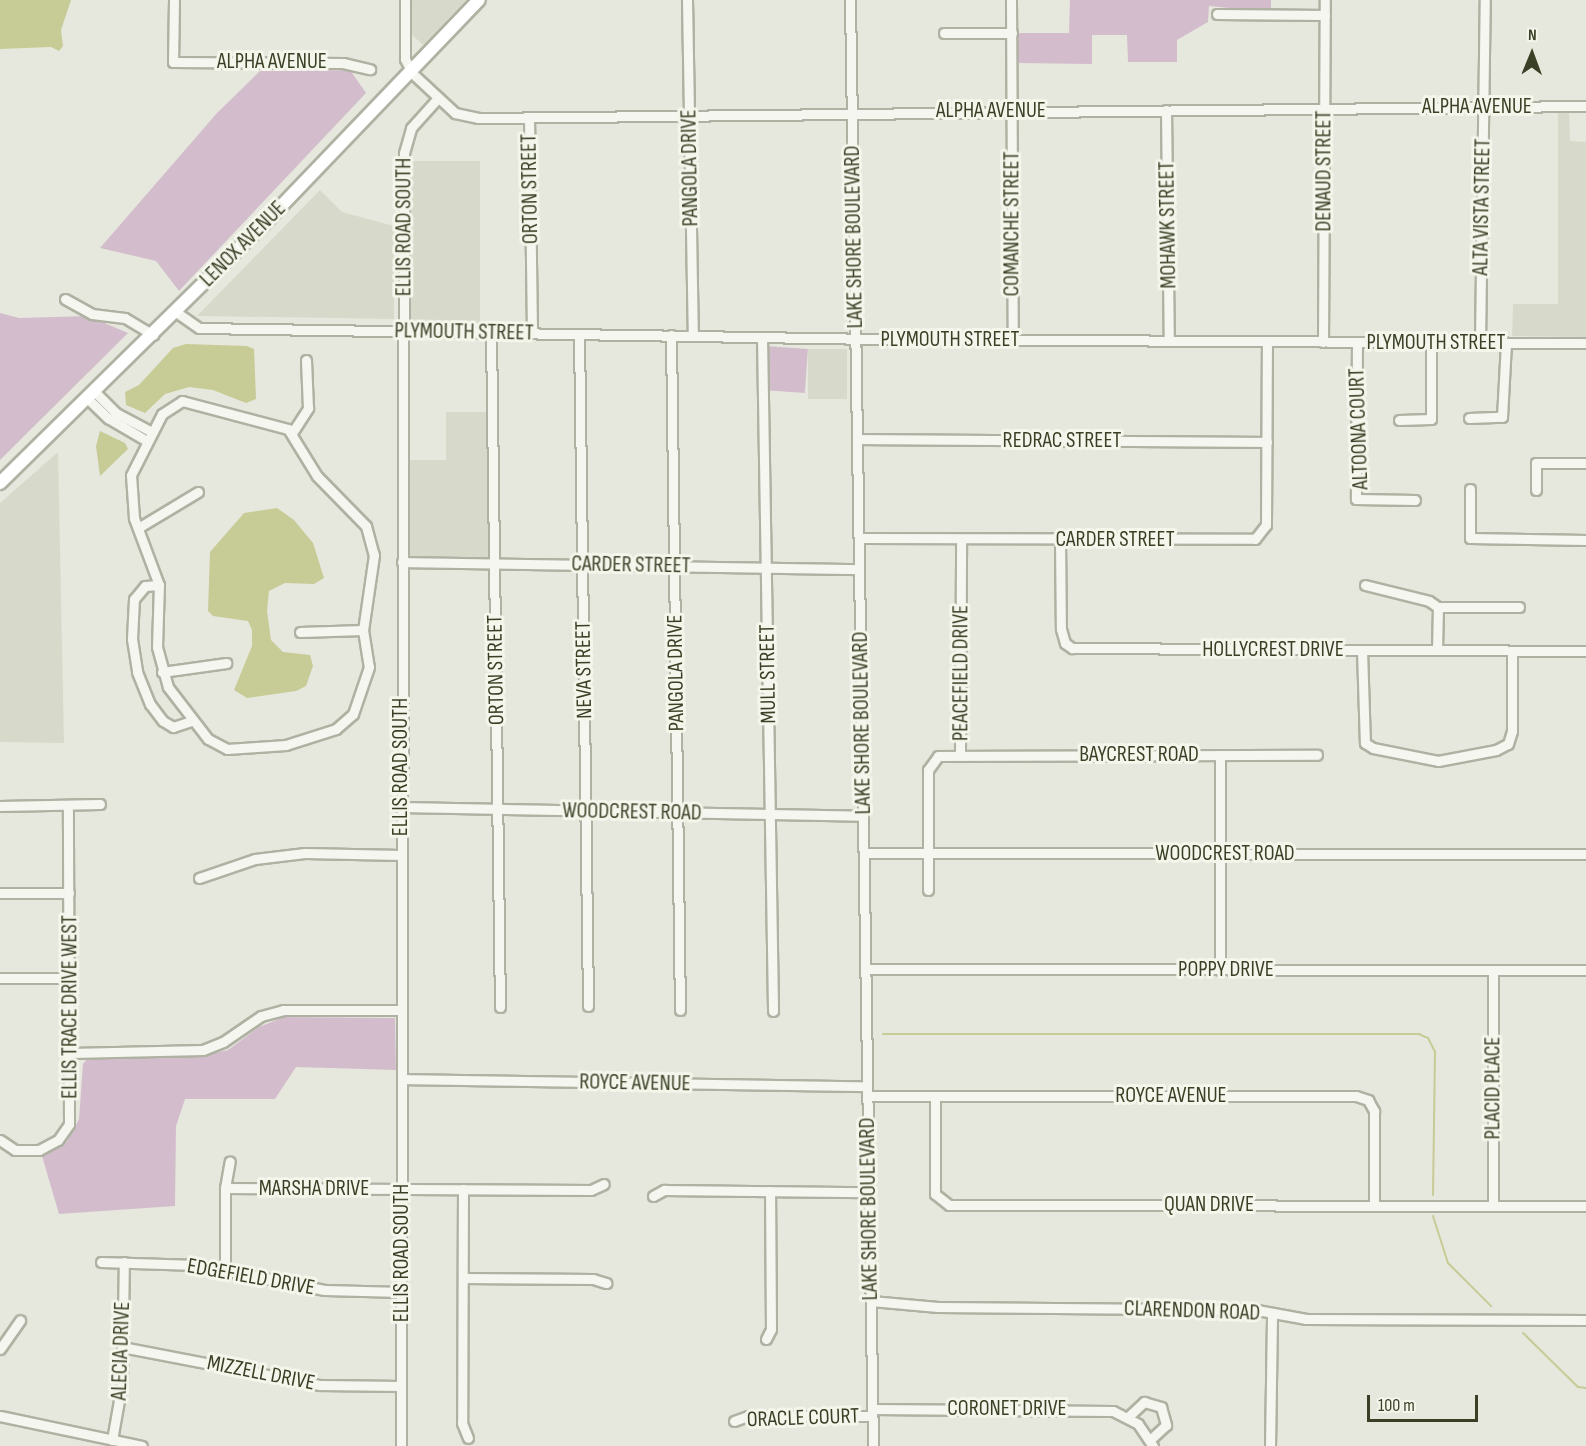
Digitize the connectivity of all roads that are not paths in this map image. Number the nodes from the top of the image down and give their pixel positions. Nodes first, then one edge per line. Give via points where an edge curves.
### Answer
1 (174, 0) edge
2 (405, 0) edge
3 (479, 0) edge
4 (687, 0) edge
5 (850, 0) edge
6 (1011, 0) edge
7 (1325, 0) edge
8 (1485, 0) edge
9 (1217, 14) dead end
10 (1325, 15) junction
11 (944, 33) dead end
12 (1012, 33) junction
13 (370, 69) dead end
14 (412, 73) junction
15 (437, 99) junction
16 (1586, 106) edge
17 (1484, 107) junction
18 (1324, 108) junction
19 (1166, 110) junction
20 (1012, 111) junction
21 (852, 112) junction
22 (690, 116) junction
23 (529, 117) junction
24 (65, 299) dead end
25 (176, 312) junction
26 (403, 331) junction
27 (491, 332) junction
28 (532, 333) junction
29 (579, 334) junction
30 (153, 335) junction
31 (671, 335) junction
32 (693, 336) junction
33 (762, 337) junction
34 (855, 339) junction
35 (1013, 340) junction
36 (1169, 340) junction
37 (1267, 342) junction
38 (1323, 342) junction
39 (1357, 342) junction
40 (1480, 342) junction
41 (1431, 343) junction
42 (1506, 343) junction
43 (1586, 343) edge
44 (306, 360) dead end
45 (92, 395) junction
46 (1469, 418) dead end
47 (1399, 420) dead end
48 (292, 433) junction
49 (150, 436) junction
50 (857, 440) junction
51 (1267, 442) junction
52 (1586, 463) edge
53 (0, 483) edge
54 (1470, 489) dead end
55 (1536, 490) dead end
56 (198, 492) dead end
57 (1414, 500) dead end
58 (138, 528) junction
59 (859, 538) junction
60 (961, 539) junction
61 (1060, 540) junction
62 (1586, 540) edge
63 (402, 562) junction
64 (494, 563) junction
65 (583, 565) junction
66 (674, 566) junction
67 (765, 567) junction
68 (859, 569) junction
69 (159, 585) junction
70 (1365, 585) dead end
71 (1438, 607) junction
72 (1519, 607) dead end
73 (363, 630) junction
74 (300, 632) dead end
75 (1362, 650) junction
76 (1437, 650) junction
77 (1512, 651) junction
78 (1586, 651) edge
79 (226, 663) dead end
80 (162, 672) junction
81 (192, 721) junction
82 (960, 754) junction
83 (1220, 755) junction
84 (1317, 755) dead end
85 (100, 804) dead end
86 (0, 806) edge
87 (68, 807) junction
88 (401, 807) junction
89 (498, 809) junction
90 (586, 811) junction
91 (678, 813) junction
92 (770, 814) junction
93 (863, 816) junction
94 (864, 853) junction
95 (928, 853) junction
96 (1220, 854) junction
97 (1586, 854) edge
98 (401, 855) junction
99 (199, 878) dead end
100 (928, 890) dead end
101 (69, 892) junction
102 (0, 893) edge
103 (866, 969) junction
104 (1220, 970) junction
105 (1586, 970) edge
106 (1493, 971) junction
107 (0, 978) edge
108 (70, 978) junction
109 (588, 1006) dead end
110 (500, 1007) dead end
111 (402, 1010) junction
112 (680, 1010) dead end
113 (773, 1011) dead end
114 (71, 1053) junction
115 (402, 1079) junction
116 (868, 1091) junction
117 (935, 1096) junction
118 (0, 1140) edge
119 (230, 1161) dead end
120 (604, 1184) dead end
121 (225, 1188) junction
122 (403, 1189) junction
123 (463, 1189) junction
124 (770, 1191) junction
125 (869, 1192) junction
126 (653, 1196) dead end
127 (1374, 1205) junction
128 (1493, 1205) junction
129 (1586, 1206) edge
130 (101, 1262) dead end
131 (124, 1262) junction
132 (225, 1270) junction
133 (463, 1278) junction
134 (606, 1284) dead end
135 (402, 1292) junction
136 (871, 1301) junction
137 (1272, 1313) junction
138 (20, 1320) dead end
139 (1586, 1320) edge
140 (766, 1339) dead end
141 (122, 1347) junction
142 (0, 1348) edge
143 (401, 1386) junction
144 (872, 1412) junction
145 (0, 1416) edge
146 (1129, 1416) junction
147 (734, 1421) dead end
148 (468, 1438) dead end
149 (112, 1440) junction
150 (1152, 1442) edge
151 (142, 1446) edge
152 (401, 1446) edge
153 (873, 1446) edge
154 (1270, 1446) edge

1 - 13 street, ALPHA AVENUE via 173,62 344,63
2 - 14 street via 405,59
3 - 14 main road, LENOX AVENUE
4 - 22 street, PANGOLA DRIVE
5 - 21 street, LAKE SHORE BOULEVARD
6 - 12 street, COMANCHE STREET
7 - 10 street, DENAUD STREET
8 - 17 street, ALTA VISTA STREET
9 - 10 street
10 - 18 street, DENAUD STREET
11 - 12 street
12 - 20 street, COMANCHE STREET
14 - 15 street, ALPHA AVENUE
14 - 25 main road, LENOX AVENUE
15 - 23 street, ALPHA AVENUE via 454,113 470,117
15 - 26 street, ELLIS ROAD SOUTH via 411,128 405,143
16 - 17 street, ALPHA AVENUE
17 - 18 street, ALPHA AVENUE
17 - 40 street, ALTA VISTA STREET
18 - 19 street, ALPHA AVENUE
18 - 38 street, DENAUD STREET
19 - 20 street, ALPHA AVENUE
19 - 36 street, MOHAWK STREET
20 - 21 street, ALPHA AVENUE
20 - 35 street, COMANCHE STREET
21 - 22 street, ALPHA AVENUE
21 - 34 street, LAKE SHORE BOULEVARD
22 - 23 street, ALPHA AVENUE
22 - 32 street, PANGOLA DRIVE
23 - 28 street, ORTON STREET
24 - 30 street via 92,314 131,320
25 - 26 street, PLYMOUTH STREET via 199,328
25 - 30 main road, LENOX AVENUE
26 - 27 street, PLYMOUTH STREET
26 - 63 street, ELLIS ROAD SOUTH
27 - 28 street, PLYMOUTH STREET
27 - 64 street, ORTON STREET
28 - 29 street, PLYMOUTH STREET
29 - 31 street, PLYMOUTH STREET
29 - 65 street, NEVA STREET
30 - 45 main road, LENOX AVENUE
31 - 32 street, PLYMOUTH STREET
31 - 66 street, PANGOLA DRIVE
32 - 33 street, PLYMOUTH STREET
33 - 34 street, PLYMOUTH STREET
33 - 67 street, MULL STREET
34 - 35 street, PLYMOUTH STREET
34 - 50 street, LAKE SHORE BOULEVARD
35 - 36 street, PLYMOUTH STREET
36 - 37 street, PLYMOUTH STREET
37 - 38 street, PLYMOUTH STREET
37 - 51 street
38 - 39 street, PLYMOUTH STREET
39 - 41 street, PLYMOUTH STREET
39 - 57 street, ALTOONA COURT via 1356,499
40 - 41 street, PLYMOUTH STREET
40 - 42 street, PLYMOUTH STREET
41 - 47 street via 1431,419
42 - 43 street, PLYMOUTH STREET
42 - 46 street via 1502,417
44 - 48 street via 308,408
45 - 49 street
45 - 53 main road, LENOX AVENUE
48 - 49 street via 193,401 172,404
48 - 73 street via 317,476 358,514 372,540 373,569
49 - 58 street via 130,475
50 - 51 street, REDRAC STREET
50 - 59 street, LAKE SHORE BOULEVARD
51 - 61 street, CARDER STREET via 1266,525 1262,534 1247,541
52 - 55 street via 1536,463
54 - 62 street via 1470,538
56 - 58 street
58 - 69 street
59 - 60 street, CARDER STREET
59 - 68 street, LAKE SHORE BOULEVARD
60 - 61 street, CARDER STREET
60 - 82 street, PEACEFIELD DRIVE
61 - 75 street, HOLLYCREST DRIVE via 1061,629 1065,643 1072,648
63 - 64 street, CARDER STREET
63 - 88 street, ELLIS ROAD SOUTH
64 - 65 street, CARDER STREET
64 - 89 street, ORTON STREET
65 - 66 street, CARDER STREET
65 - 90 street, NEVA STREET
66 - 67 street, CARDER STREET
66 - 91 street, PANGOLA DRIVE
67 - 68 street, CARDER STREET
67 - 92 street, MULL STREET
68 - 93 street, LAKE SHORE BOULEVARD
69 - 80 street via 156,628
69 - 81 street via 145,586 135,599 132,639 137,672 150,705 163,721 173,726
70 - 71 street via 1429,601
71 - 72 street
71 - 76 street
73 - 74 street
73 - 81 street via 367,678 353,714 336,729 286,745 240,750 217,746
75 - 76 street, HOLLYCREST DRIVE
75 - 77 street via 1365,743 1431,761 1496,750 1508,744 1512,731
76 - 77 street, HOLLYCREST DRIVE
77 - 78 street, HOLLYCREST DRIVE
79 - 80 street
80 - 81 street
82 - 83 street, BAYCREST ROAD
82 - 95 street, PEACEFIELD DRIVE via 938,756 930,764
83 - 84 street, BAYCREST ROAD
83 - 96 street
85 - 87 street
86 - 87 street
87 - 101 street, ELLIS TRACE DRIVE WEST
88 - 89 street, WOODCREST ROAD
88 - 98 street, ELLIS ROAD SOUTH
89 - 90 street, WOODCREST ROAD
89 - 110 street, ORTON STREET
90 - 91 street, WOODCREST ROAD
90 - 109 street, NEVA STREET
91 - 92 street, WOODCREST ROAD
91 - 112 street, PANGOLA DRIVE
92 - 93 street, WOODCREST ROAD
92 - 113 street, MULL STREET
93 - 94 street, LAKE SHORE BOULEVARD
94 - 95 street, WOODCREST ROAD
94 - 103 street, LAKE SHORE BOULEVARD
95 - 96 street, WOODCREST ROAD
95 - 100 street, PEACEFIELD DRIVE
96 - 97 street, WOODCREST ROAD
96 - 104 street
98 - 99 street via 274,856
98 - 111 street, ELLIS ROAD SOUTH
101 - 102 street
101 - 108 street, ELLIS TRACE DRIVE WEST
103 - 104 street, POPPY DRIVE
103 - 116 street, LAKE SHORE BOULEVARD
104 - 106 street, POPPY DRIVE
105 - 106 street, POPPY DRIVE
106 - 128 street, PLACID PLACE
107 - 108 street
108 - 114 street, ELLIS TRACE DRIVE WEST
111 - 114 street via 282,1011 261,1016 223,1042 203,1050
111 - 115 street, ELLIS ROAD SOUTH
114 - 118 street, ELLIS TRACE DRIVE WEST via 71,1110 62,1135 50,1146 33,1151 15,1150
115 - 116 street, ROYCE AVENUE
115 - 122 street, ELLIS ROAD SOUTH
116 - 117 street, ROYCE AVENUE
116 - 125 street, LAKE SHORE BOULEVARD
117 - 127 street, ROYCE AVENUE via 1362,1097 1374,1111
117 - 127 street, QUAN DRIVE via 935,1194 949,1204
119 - 121 street
120 - 123 street, MARSHA DRIVE via 591,1190
121 - 122 street, MARSHA DRIVE
121 - 132 street
122 - 123 street, MARSHA DRIVE
122 - 135 street, ELLIS ROAD SOUTH
123 - 133 street
124 - 125 street
124 - 126 street via 664,1190
124 - 140 street via 771,1329
125 - 136 street, LAKE SHORE BOULEVARD
127 - 128 street, QUAN DRIVE
128 - 129 street, QUAN DRIVE
130 - 131 street, EDGEFIELD DRIVE
131 - 132 street, EDGEFIELD DRIVE
131 - 141 street, ALECIA DRIVE
132 - 135 street, EDGEFIELD DRIVE via 325,1290
133 - 134 street via 593,1279
133 - 148 street via 462,1423
135 - 143 street, ELLIS ROAD SOUTH
136 - 137 street, CLARENDON ROAD via 938,1307
136 - 144 street, LAKE SHORE BOULEVARD
137 - 139 street, CLARENDON ROAD via 1306,1319
137 - 154 street
138 - 142 street
141 - 143 street, MIZZELL DRIVE via 321,1384
141 - 149 street, ALECIA DRIVE via 121,1400
143 - 152 street, ELLIS ROAD SOUTH
144 - 146 street, CORONET DRIVE via 1101,1410
144 - 147 street, ORACLE COURT via 748,1416
144 - 153 street, LAKE SHORE BOULEVARD
145 - 149 street
146 - 150 street
146 - 150 street via 1144,1402 1161,1407 1166,1425
149 - 151 street

